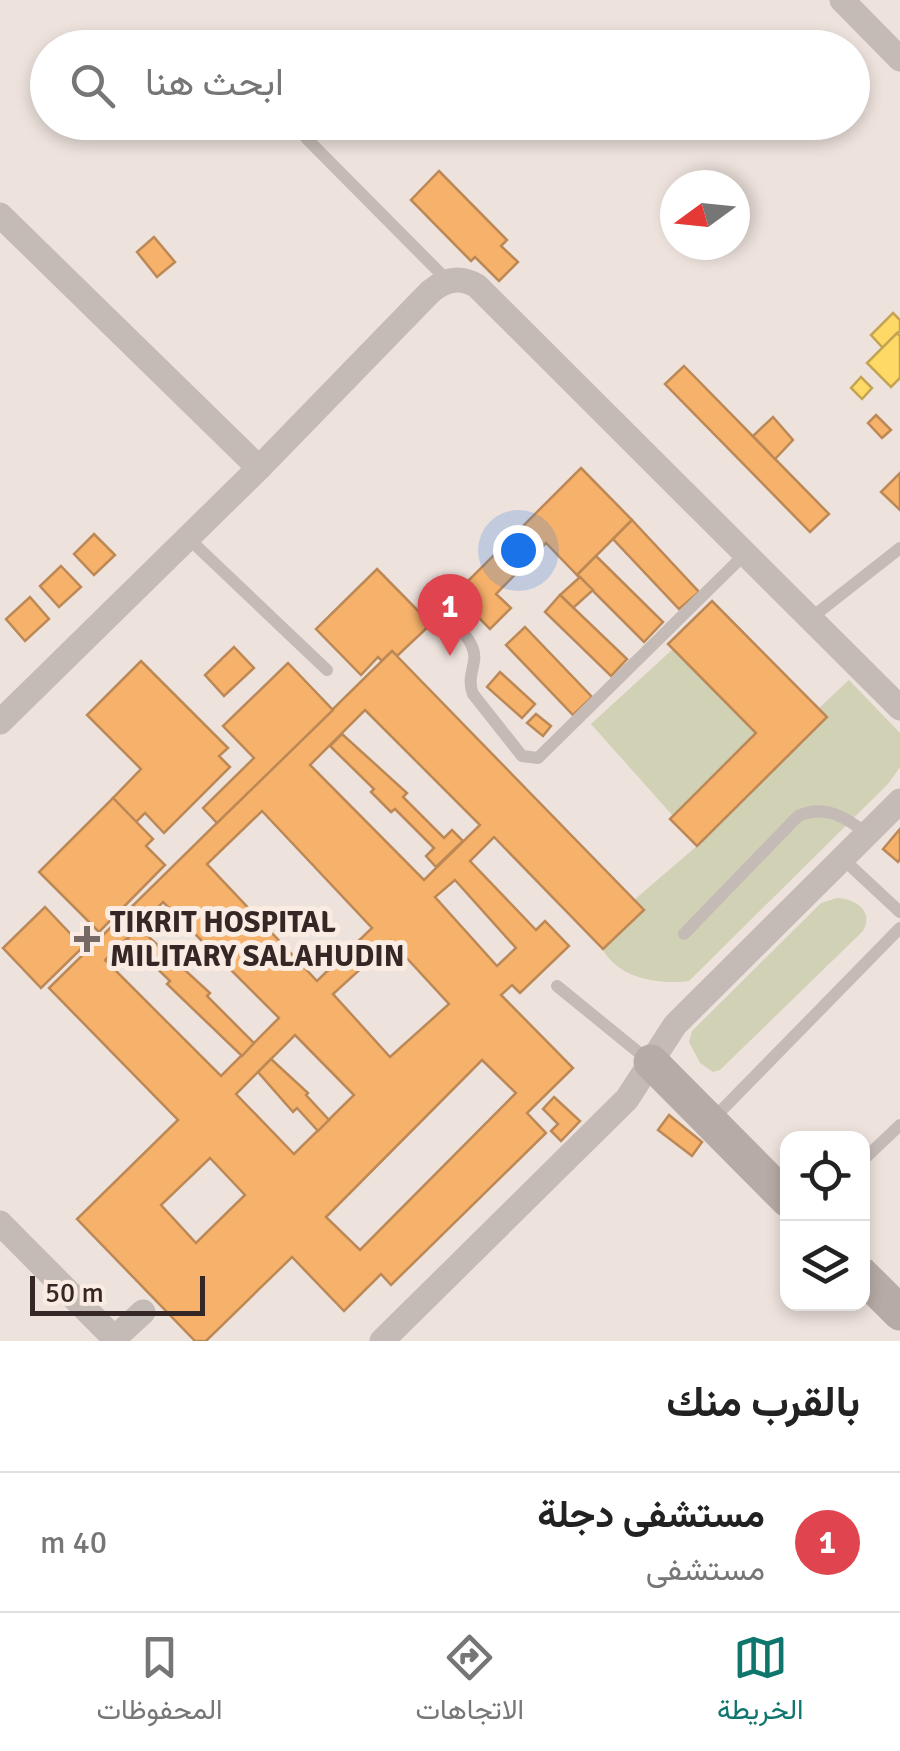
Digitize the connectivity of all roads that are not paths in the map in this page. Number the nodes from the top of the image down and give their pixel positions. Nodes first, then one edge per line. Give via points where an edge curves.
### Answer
1 (842, 0) edge
2 (900, 59) edge
3 (308, 140) edge
4 (0, 215) edge
5 (448, 281) junction
6 (259, 468) junction
7 (188, 538) junction
8 (900, 548) edge
9 (746, 553) junction
10 (430, 602) dead end
11 (811, 618) junction
12 (327, 670) dead end
13 (900, 708) edge
14 (0, 722) edge
15 (900, 801) edge
16 (867, 834) junction
17 (843, 859) junction
18 (900, 912) edge
19 (900, 928) edge
20 (684, 934) dead end
21 (557, 986) dead end
22 (651, 1062) junction
23 (710, 1122) junction
24 (900, 1125) edge
25 (870, 1153) edge
26 (780, 1192) edge
27 (1, 1225) edge
28 (870, 1283) edge
29 (143, 1312) dead end
30 (900, 1313) edge
31 (115, 1340) edge
32 (382, 1341) edge

1 - 2 street
3 - 5 lane
4 - 6 street
5 - 6 street
5 - 9 street via 478,286
6 - 7 street
7 - 12 lane
7 - 14 street
8 - 11 lane
9 - 10 lane via 538,758 522,756 473,694 472,646
9 - 11 street
11 - 13 street
15 - 16 street
16 - 17 street
16 - 20 lane via 829,811 798,816
17 - 18 lane
17 - 22 street via 675,1025
19 - 23 lane
21 - 22 lane
22 - 23 street
22 - 32 street via 627,1099
23 - 26 street
24 - 25 lane
27 - 31 street
28 - 30 street
29 - 31 street

